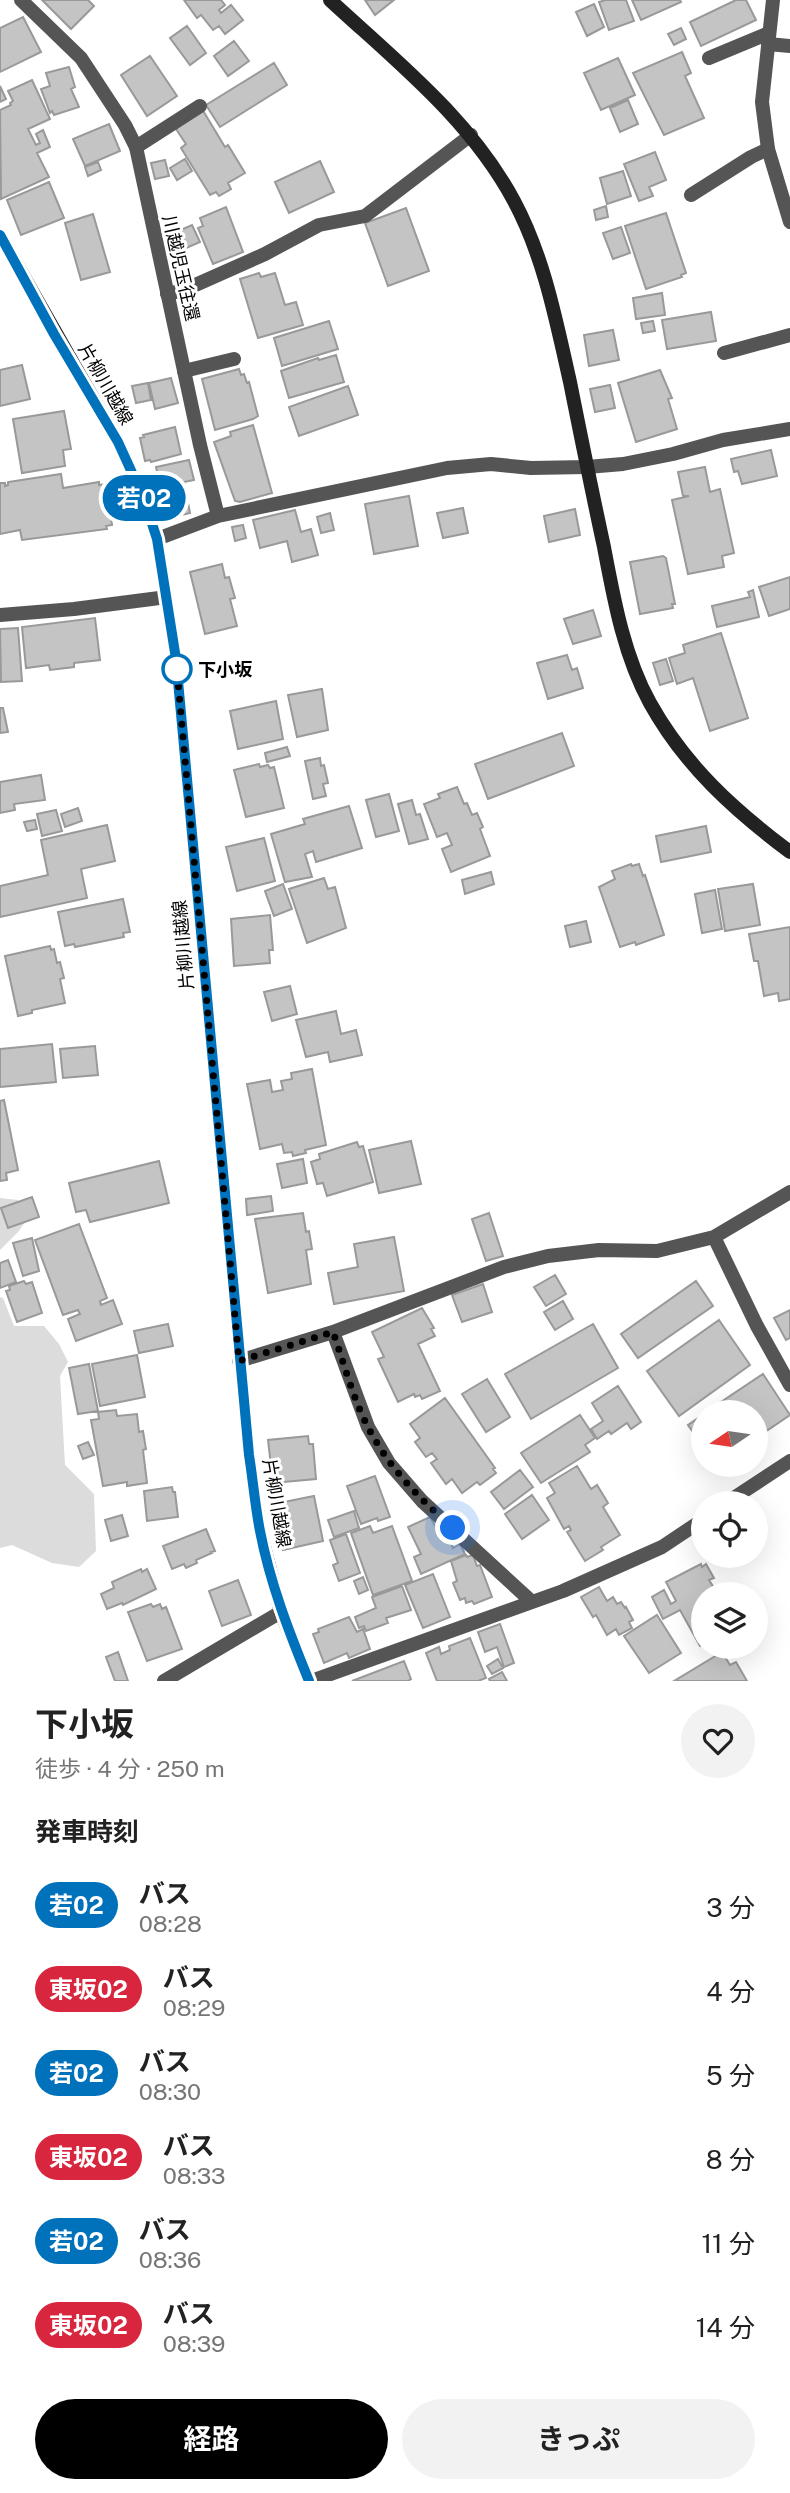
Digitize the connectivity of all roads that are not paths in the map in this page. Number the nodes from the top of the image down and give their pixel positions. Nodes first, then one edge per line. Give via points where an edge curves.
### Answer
1 (22, 0) edge
2 (330, 0) edge
3 (772, 0) edge
4 (769, 39) junction
5 (790, 46) edge
6 (709, 58) dead end
7 (200, 106) dead end
8 (471, 135) junction
9 (136, 147) junction
10 (768, 149) junction
11 (691, 195) dead end
12 (790, 222) edge
13 (0, 236) edge
14 (167, 294) junction
15 (790, 335) edge
16 (724, 354) dead end
17 (234, 359) dead end
18 (184, 371) junction
19 (790, 429) edge
20 (587, 467) junction
21 (218, 516) junction
22 (157, 539) junction
23 (167, 597) junction
24 (0, 615) edge
25 (790, 852) edge
26 (790, 1192) edge
27 (714, 1237) junction
28 (333, 1332) junction
29 (239, 1361) junction
30 (790, 1385) edge
31 (790, 1461) edge
32 (744, 1491) edge
33 (691, 1527) edge
34 (532, 1602) junction
35 (281, 1612) junction
36 (164, 1681) edge
37 (310, 1681) edge

1 - 9 street, 川越児玉往還 via 80,58
2 - 8 main road
3 - 4 street
4 - 5 street
4 - 6 street
4 - 10 street via 762,102
7 - 9 street
8 - 14 street via 365,216 319,225 253,259
8 - 20 main road via 514,202 545,276
9 - 14 street, 川越児玉往還
10 - 11 street
10 - 12 street
13 - 22 main road, 片柳川越線 via 118,442
14 - 18 street, 川越児玉往還
15 - 16 street
17 - 18 street
18 - 21 street, 川越児玉往還
19 - 20 street
20 - 21 street via 491,464 447,468
20 - 25 main road via 623,634 650,702 692,764 719,794
21 - 22 street
22 - 23 main road, 片柳川越線
23 - 24 street
23 - 29 main road, 片柳川越線
26 - 27 street
27 - 28 street via 657,1251 548,1255
27 - 30 street
28 - 29 street
28 - 34 street via 368,1427 389,1463 422,1501
29 - 35 main road, 片柳川越線 via 260,1531
31 - 32 street
33 - 34 street via 662,1547
34 - 37 street
35 - 36 street
35 - 37 main road, 片柳川越線

